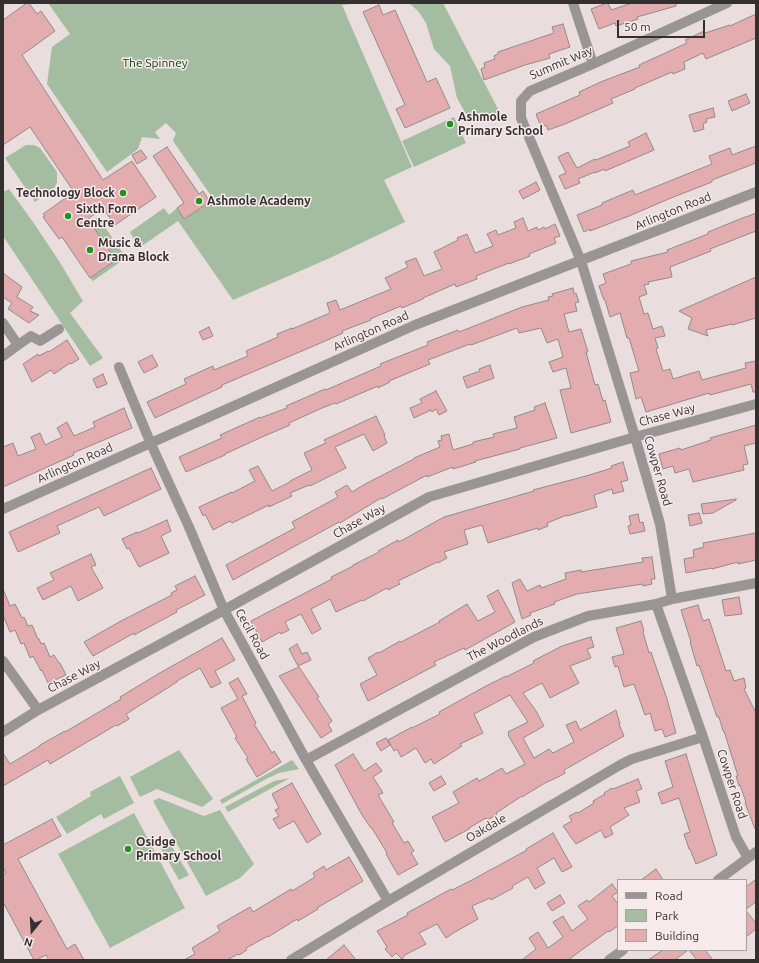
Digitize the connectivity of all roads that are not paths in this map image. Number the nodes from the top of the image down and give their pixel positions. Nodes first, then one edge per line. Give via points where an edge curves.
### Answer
1 (573, 3) edge
2 (726, 3) edge
3 (593, 64) junction
4 (756, 192) edge
5 (581, 261) junction
6 (3, 323) edge
7 (59, 329) dead end
8 (18, 345) junction
9 (3, 356) edge
10 (119, 367) dead end
11 (756, 404) edge
12 (635, 438) junction
13 (151, 444) junction
14 (3, 509) edge
15 (756, 583) edge
16 (672, 599) junction
17 (656, 604) junction
18 (224, 610) junction
19 (3, 661) edge
20 (38, 710) junction
21 (3, 732) edge
22 (703, 737) junction
23 (306, 760) junction
24 (752, 855) edge
25 (719, 879) edge
26 (388, 901) junction
27 (621, 951) edge
28 (297, 959) edge
29 (609, 960) edge

1 - 3 street
2 - 3 street, Summit Way
3 - 5 street, Summit Way via 530,91 521,101 521,118
4 - 5 street, Arlington Road
5 - 12 street, Cowper Road
5 - 13 street, Arlington Road via 415,325
6 - 8 street
7 - 8 street via 40,342 31,336
8 - 9 street
10 - 13 street, Cecil Road
11 - 12 street, Chase Way
12 - 16 street, Cowper Road via 660,524
12 - 18 street, Chase Way via 430,497
13 - 14 street, Arlington Road
13 - 18 street, Cecil Road
15 - 16 street, The Woodlands
16 - 17 street, The Woodlands
17 - 22 street, Cowper Road
17 - 23 street, The Woodlands via 588,616 534,637
18 - 20 street, Chase Way
18 - 23 street, Cecil Road
19 - 20 street
20 - 21 street, Chase Way
22 - 24 street, Cowper Road via 736,837
22 - 26 street, Oakdale via 620,765
23 - 26 street, Cecil Road
24 - 25 street
26 - 28 street, Oakdale
27 - 29 street

